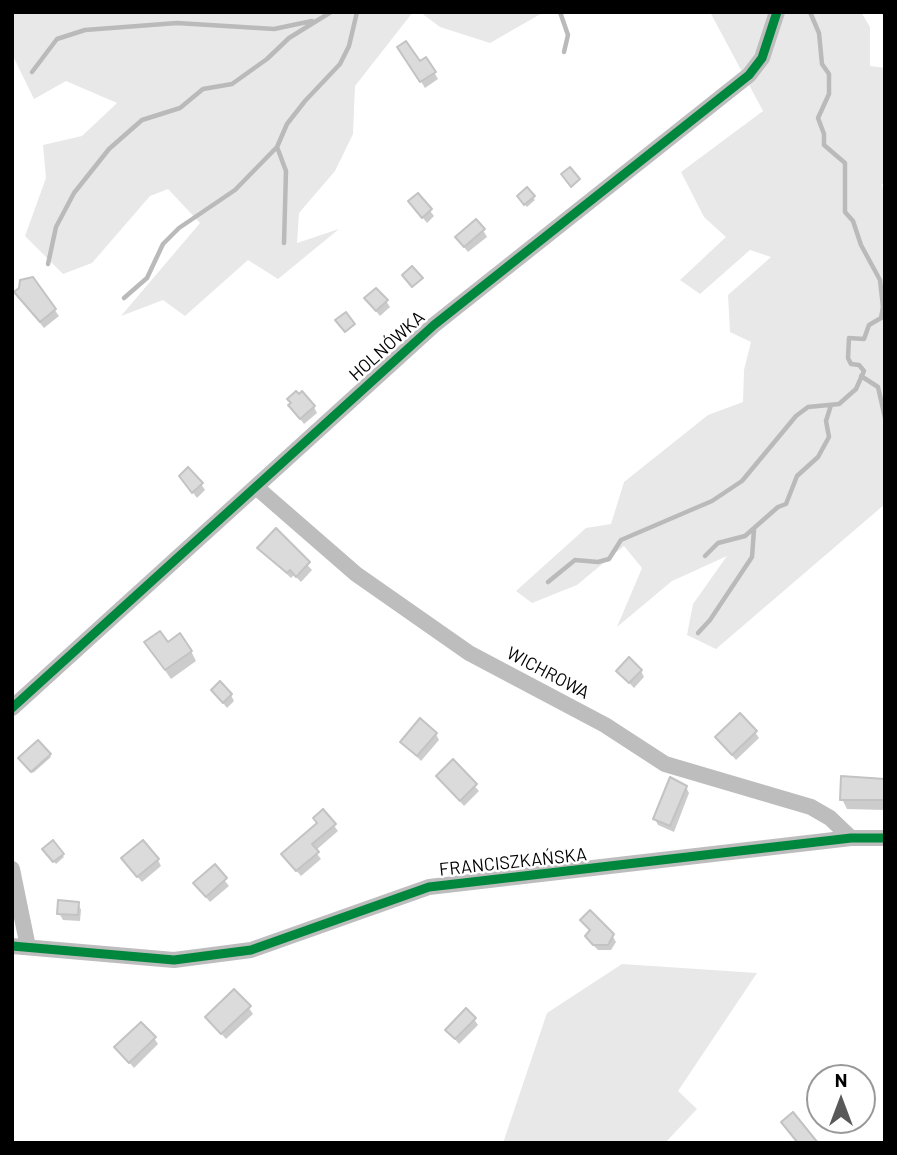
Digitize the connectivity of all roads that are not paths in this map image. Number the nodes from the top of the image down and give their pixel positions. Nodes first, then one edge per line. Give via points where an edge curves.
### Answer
1 (778, 12) edge
2 (256, 487) junction
3 (12, 708) edge
4 (851, 838) junction
5 (885, 838) edge
6 (12, 869) edge
7 (20, 947) edge

1 - 2 street, HOLNÓWKA via 762,58 749,75 434,325
2 - 3 street, HOLNÓWKA
2 - 4 street, WICHROWA via 356,574 469,653 605,725 665,764 811,807
4 - 5 street, FRANCISZKAŃSKA
4 - 7 street, FRANCISZKAŃSKA via 429,887 251,950 174,960
6 - 7 street

